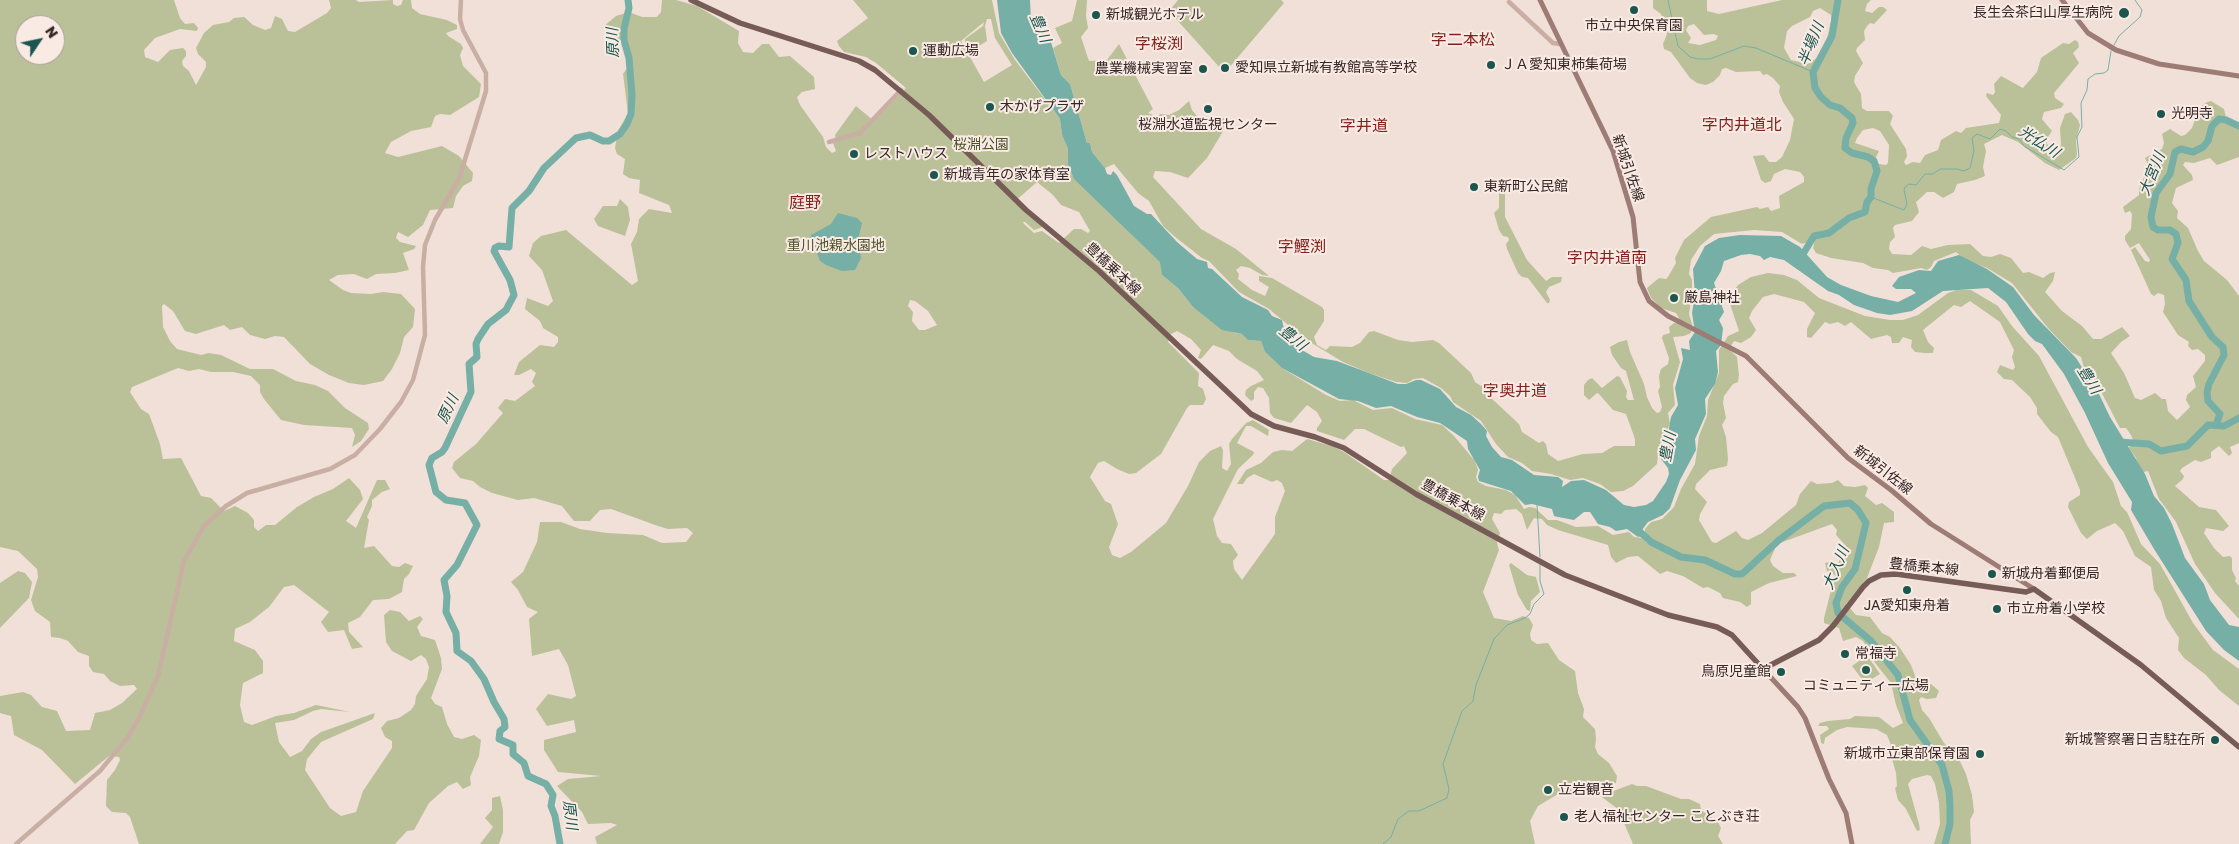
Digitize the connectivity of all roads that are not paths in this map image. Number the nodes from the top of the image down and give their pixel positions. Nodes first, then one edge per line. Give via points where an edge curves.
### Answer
1 (462, 0) edge
2 (692, 0) edge
3 (1540, 0) edge
4 (2062, 0) edge
5 (1509, 1) edge
6 (1560, 44) junction
7 (2239, 76) edge
8 (901, 90) junction
9 (829, 142) dead end
10 (2034, 589) junction
11 (1763, 669) junction
12 (2239, 747) edge
13 (16, 844) edge
14 (1852, 844) edge

1 - 13 street via 460,19 486,73 486,91 459,179 434,220 425,245 425,334 413,380 401,402 355,455 330,469 246,493 204,526 184,561 158,676 132,730 90,781
2 - 8 main road, 豊橋乗本線 via 740,23 859,61
3 - 6 main road, 新城引佐線
4 - 7 main road via 2088,33 2123,52 2159,64
5 - 6 street via 1553,43
6 - 10 main road, 新城引佐線 via 1616,159 1633,217 1640,282 1649,301 1668,316 1735,349 1760,369 1848,458 1931,524
8 - 9 street via 860,133
8 - 11 main road, 豊橋乗本線 via 1026,210 1099,271 1251,414 1274,426 1315,436 1344,448 1416,494 1565,575 1668,615 1717,627 1732,635
10 - 11 main road, 豊橋乗本線 via 2026,592 1881,575 1869,581 1834,626 1808,647
10 - 12 main road via 2141,665
11 - 14 main road via 1805,718 1846,813

